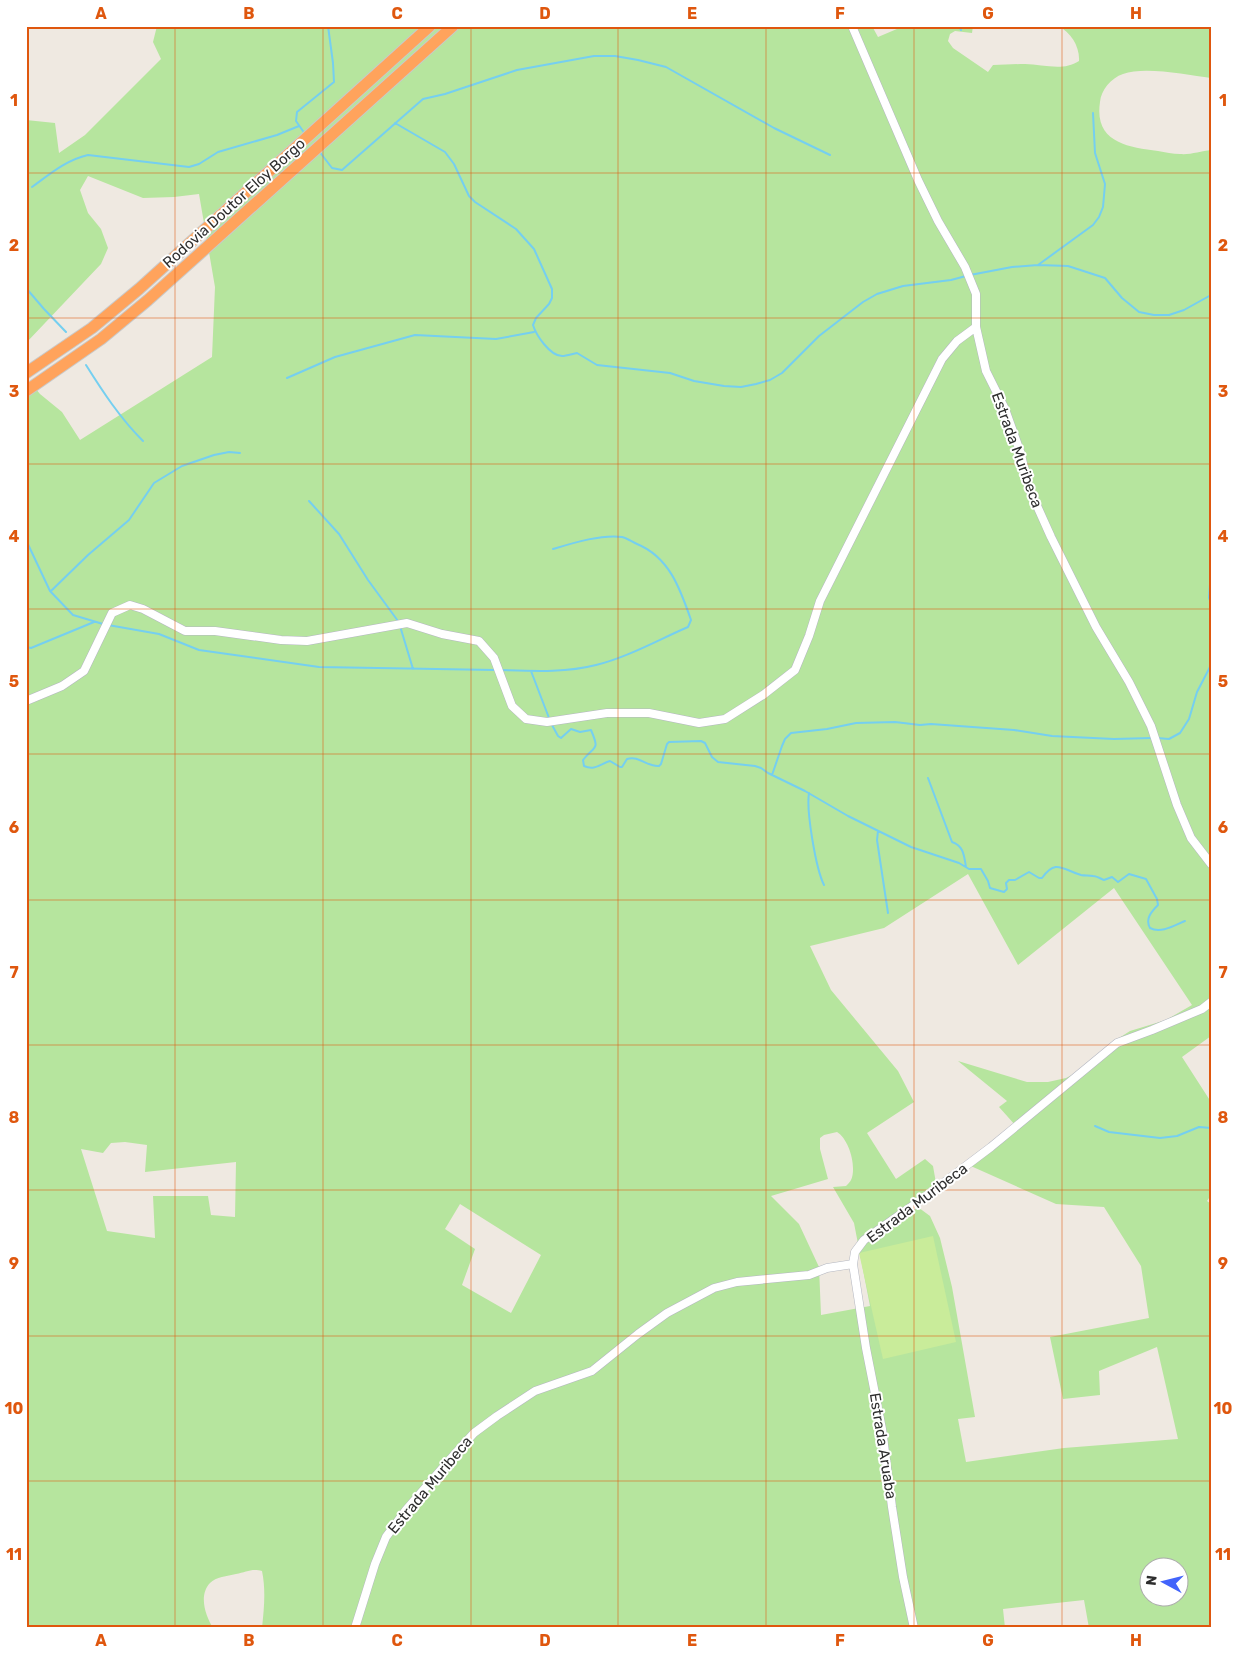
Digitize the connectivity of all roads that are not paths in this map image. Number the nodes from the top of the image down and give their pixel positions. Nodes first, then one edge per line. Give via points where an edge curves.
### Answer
1 (430, 26) edge
2 (452, 26) edge
3 (852, 26) edge
4 (976, 328) junction
5 (26, 373) edge
6 (26, 391) edge
7 (26, 701) edge
8 (1211, 864) edge
9 (1211, 1002) edge
10 (853, 1264) junction
11 (355, 1628) edge
12 (914, 1628) edge

1 - 5 highway, Rodovia Doutor Eloy Borgo via 139,289 92,328
2 - 6 highway, Rodovia Doutor Eloy Borgo via 131,315 76,358
3 - 4 street, Estrada Muribeca via 918,180 965,267 976,294
4 - 7 street via 957,341 942,359 820,601 794,670 725,719 699,723 649,713 607,713 547,722 526,719 512,706 494,658 479,641 407,623 307,641 281,640 185,630 130,605 112,614 84,671 62,686
4 - 8 street, Estrada Muribeca via 986,371 1011,426 1029,488 1096,627 1151,726 1191,838
9 - 10 street, Estrada Muribeca via 1202,1009 1117,1043 991,1147 864,1240 855,1252
10 - 11 street, Estrada Muribeca via 809,1275 737,1282 714,1288 667,1313 592,1371 535,1391 490,1421 454,1455 386,1537
10 - 12 street, Estrada Aruaba

